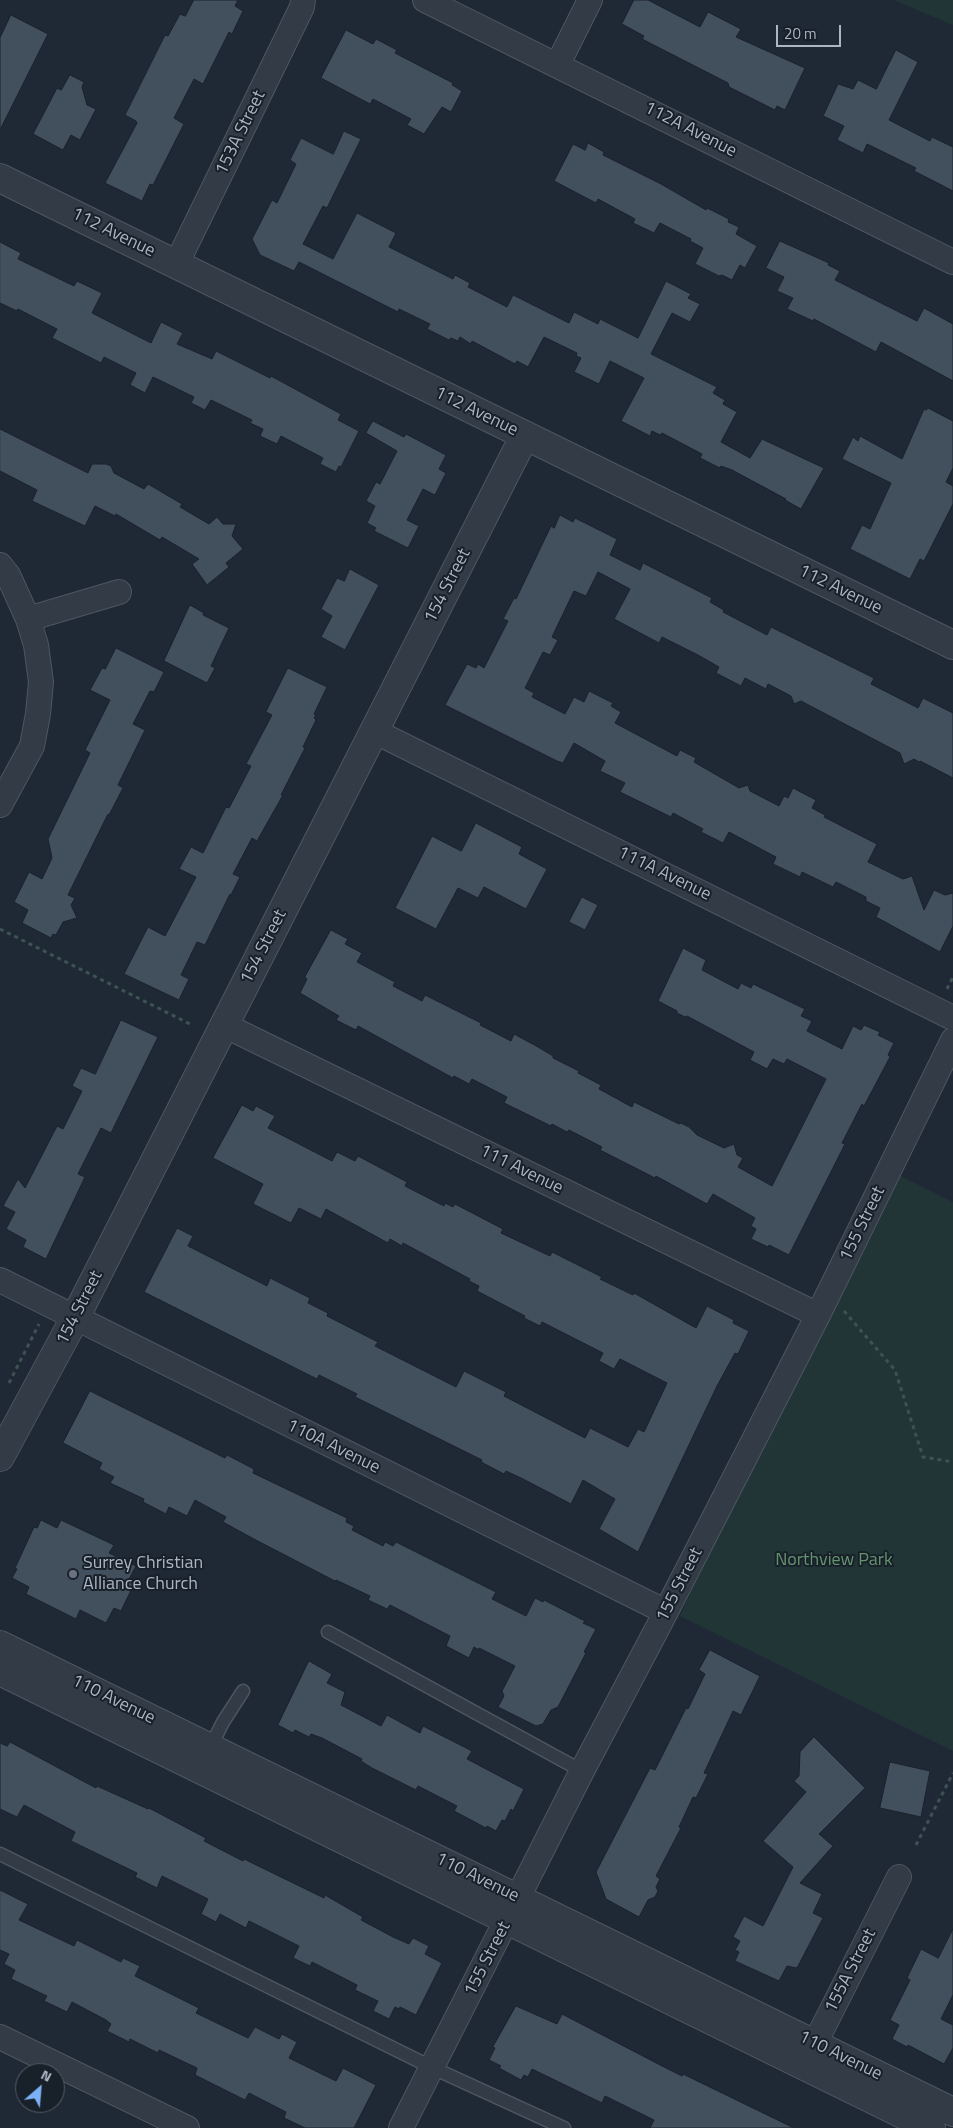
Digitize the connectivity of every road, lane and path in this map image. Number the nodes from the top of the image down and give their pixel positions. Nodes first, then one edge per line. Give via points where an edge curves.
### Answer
1 (303, 0) edge
2 (425, 0) edge
3 (590, 0) edge
4 (558, 64) junction
5 (0, 178) edge
6 (953, 262) edge
7 (176, 265) junction
8 (525, 435) junction
9 (0, 565) edge
10 (119, 592) dead end
11 (28, 619) junction
12 (952, 641) edge
13 (374, 731) junction
14 (0, 805) edge
15 (0, 929) edge
16 (953, 1018) edge
17 (192, 1025) dead end
18 (224, 1025) junction
19 (953, 1040) edge
20 (0, 1280) edge
21 (828, 1312) junction
22 (75, 1318) junction
23 (39, 1324) dead end
24 (9, 1384) dead end
25 (0, 1458) edge
26 (953, 1462) edge
27 (666, 1612) junction
28 (328, 1632) dead end
29 (0, 1645) edge
30 (0, 1671) edge
31 (243, 1691) dead end
32 (210, 1748) junction
33 (582, 1771) junction
34 (953, 1773) edge
35 (916, 1845) dead end
36 (0, 1854) edge
37 (899, 1877) dead end
38 (513, 1909) junction
39 (0, 2037) edge
40 (809, 2055) junction
41 (433, 2068) junction
42 (953, 2112) edge
43 (187, 2128) edge
44 (401, 2128) edge
45 (564, 2128) edge
46 (931, 2128) edge

1 - 7 street, 153A Street
2 - 4 street, 112A Avenue
3 - 4 street
4 - 6 street, 112A Avenue
5 - 7 street, 112 Avenue
7 - 8 street, 112 Avenue
8 - 12 street, 112 Avenue
8 - 13 street, 154 Street
9 - 11 street
10 - 11 street
11 - 14 street via 36,645 41,682 38,714 32,746
13 - 16 street, 111A Avenue
13 - 18 street, 154 Street
15 - 17 path
18 - 21 street, 111 Avenue
18 - 22 street, 154 Street
19 - 21 street, 155 Street
20 - 22 street, 110A Avenue
21 - 26 path via 844,1311 895,1370 923,1457
21 - 27 street, 155 Street
22 - 25 street, 154 Street
22 - 27 street, 110A Avenue
23 - 24 path
27 - 33 street, 155 Street
28 - 33 lane
29 - 32 street, 110 Avenue
30 - 38 street, 110 Avenue
31 - 32 lane
32 - 38 street, 110 Avenue
33 - 38 street, 155 Street
34 - 35 path
36 - 41 lane
37 - 40 street, 155A Street
38 - 40 street, 110 Avenue
38 - 41 street, 155 Street
39 - 43 street
40 - 42 street, 110 Avenue
40 - 46 street, 110 Avenue
41 - 44 street, 155 Street
41 - 45 lane

